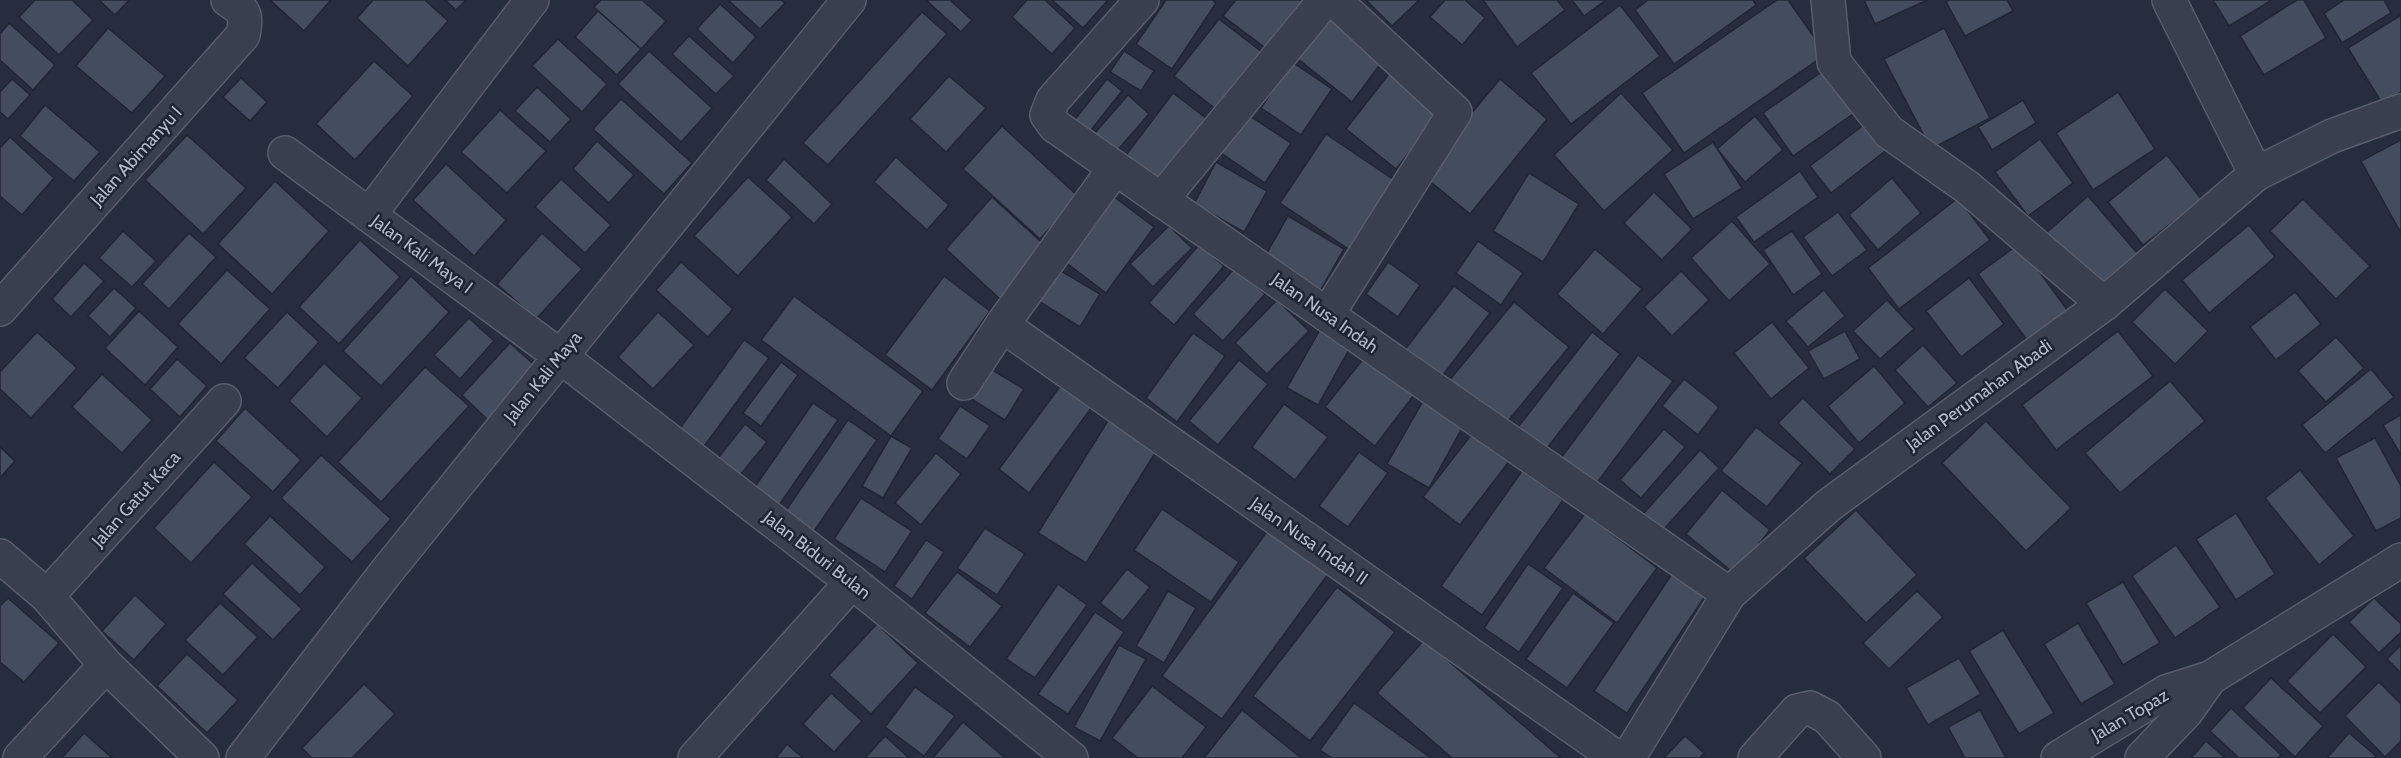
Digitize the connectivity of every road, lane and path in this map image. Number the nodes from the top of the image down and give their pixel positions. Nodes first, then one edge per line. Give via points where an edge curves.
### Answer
1 (228, 0) edge
2 (532, 0) edge
3 (849, 0) edge
4 (1142, 0) edge
5 (1325, 0) edge
6 (1334, 0) edge
7 (1828, 0) edge
8 (2169, 0) edge
9 (2401, 111) edge
10 (285, 153) dead end
11 (1115, 168) junction
12 (2256, 174) junction
13 (1161, 200) junction
14 (369, 215) junction
15 (2104, 304) junction
16 (0, 309) edge
17 (1327, 315) junction
18 (1002, 325) junction
19 (560, 356) junction
20 (964, 383) dead end
21 (224, 401) dead end
22 (0, 556) edge
23 (2401, 560) edge
24 (852, 582) junction
25 (1729, 594) junction
26 (47, 596) junction
27 (106, 665) junction
28 (2210, 678) junction
29 (1054, 753) edge
30 (20, 758) edge
31 (202, 758) edge
32 (243, 758) edge
33 (695, 758) edge
34 (1617, 758) edge
35 (1628, 758) edge
36 (1755, 758) edge
37 (1864, 758) edge
38 (2058, 758) edge
39 (2142, 758) edge

1 - 16 street, Jalan Abimanyu I via 241,9 246,19 243,35
2 - 14 street
3 - 19 street, Jalan Kali Maya
4 - 11 street, Jalan Nusa Indah via 1053,100 1047,115 1055,126
5 - 13 street
6 - 17 street via 1455,112
7 - 15 street via 1834,62 1889,132 1967,187
8 - 12 street
9 - 12 street, Jalan Perumahan Abadi via 2332,136
10 - 14 street, Jalan Kali Maya I
11 - 13 street, Jalan Nusa Indah
11 - 18 street
12 - 15 street, Jalan Perumahan Abadi
13 - 17 street, Jalan Nusa Indah
14 - 19 street, Jalan Kali Maya I
15 - 25 street, Jalan Perumahan Abadi via 1829,505
17 - 25 street, Jalan Nusa Indah
18 - 20 street
18 - 34 street, Jalan Nusa Indah II
19 - 24 street, Jalan Biduri Bulan
19 - 32 street, Jalan Kali Maya
21 - 26 street, Jalan Gatut Kaca
22 - 26 street
23 - 28 street
24 - 29 street, Jalan Biduri Bulan
24 - 33 street
25 - 35 street, Jalan Perumahan Abadi
26 - 27 street
27 - 30 street
27 - 31 street
28 - 38 street, Jalan Topaz via 2166,692
28 - 39 street, Jalan Topaz via 2186,712
36 - 37 street via 1797,711 1810,708 1827,717

